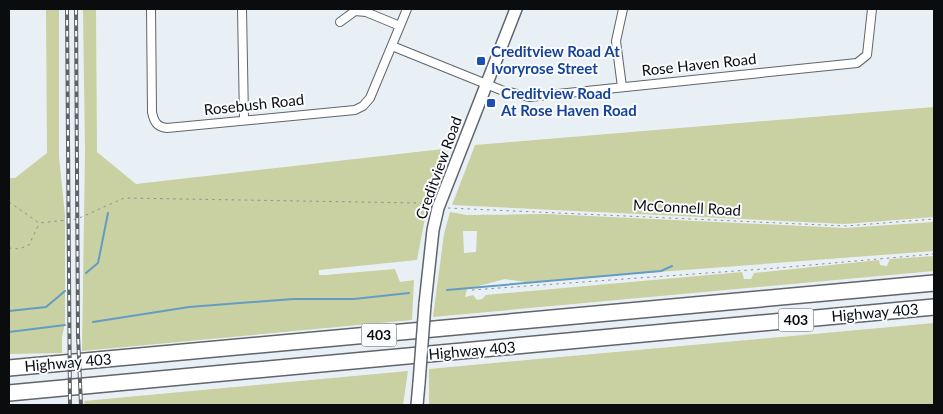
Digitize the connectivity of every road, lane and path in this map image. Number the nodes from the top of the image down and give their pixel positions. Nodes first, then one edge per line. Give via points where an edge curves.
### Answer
1 (150, 9) edge
2 (242, 9) edge
3 (407, 9) edge
4 (516, 9) edge
5 (623, 9) edge
6 (872, 9) edge
7 (340, 22) dead end
8 (400, 26) junction
9 (392, 46) junction
10 (487, 83) junction
11 (622, 87) junction
12 (244, 119) junction
13 (9, 202) edge
14 (438, 208) junction
15 (934, 219) edge
16 (39, 224) junction
17 (9, 248) edge
18 (934, 254) edge
19 (934, 283) edge
20 (472, 290) dead end
21 (934, 307) edge
22 (9, 368) edge
23 (9, 393) edge
24 (417, 405) edge

1 - 12 street, Rosebush Road via 154,121 167,128
2 - 12 street
3 - 8 street, Rosebush Road
4 - 10 main road, Creditview Road
5 - 11 street via 616,40
6 - 11 street, Rose Haven Road via 867,55 857,63
7 - 8 street via 355,11 366,12
8 - 9 street, Rosebush Road
9 - 10 street, Rose Haven Road
9 - 12 street, Rosebush Road via 370,98 355,110
10 - 11 street, Rose Haven Road via 530,97
10 - 14 main road, Creditview Road
13 - 16 path
14 - 15 path, McConnell Road via 846,226
14 - 16 path, McConnell Road via 419,203 124,198 78,220
14 - 24 main road, Creditview Road, bridge via 433,230
16 - 17 path via 29,245 19,250
18 - 20 path
19 - 22 highway, Highway 403 / 403
21 - 23 highway, Highway 403 / 403

